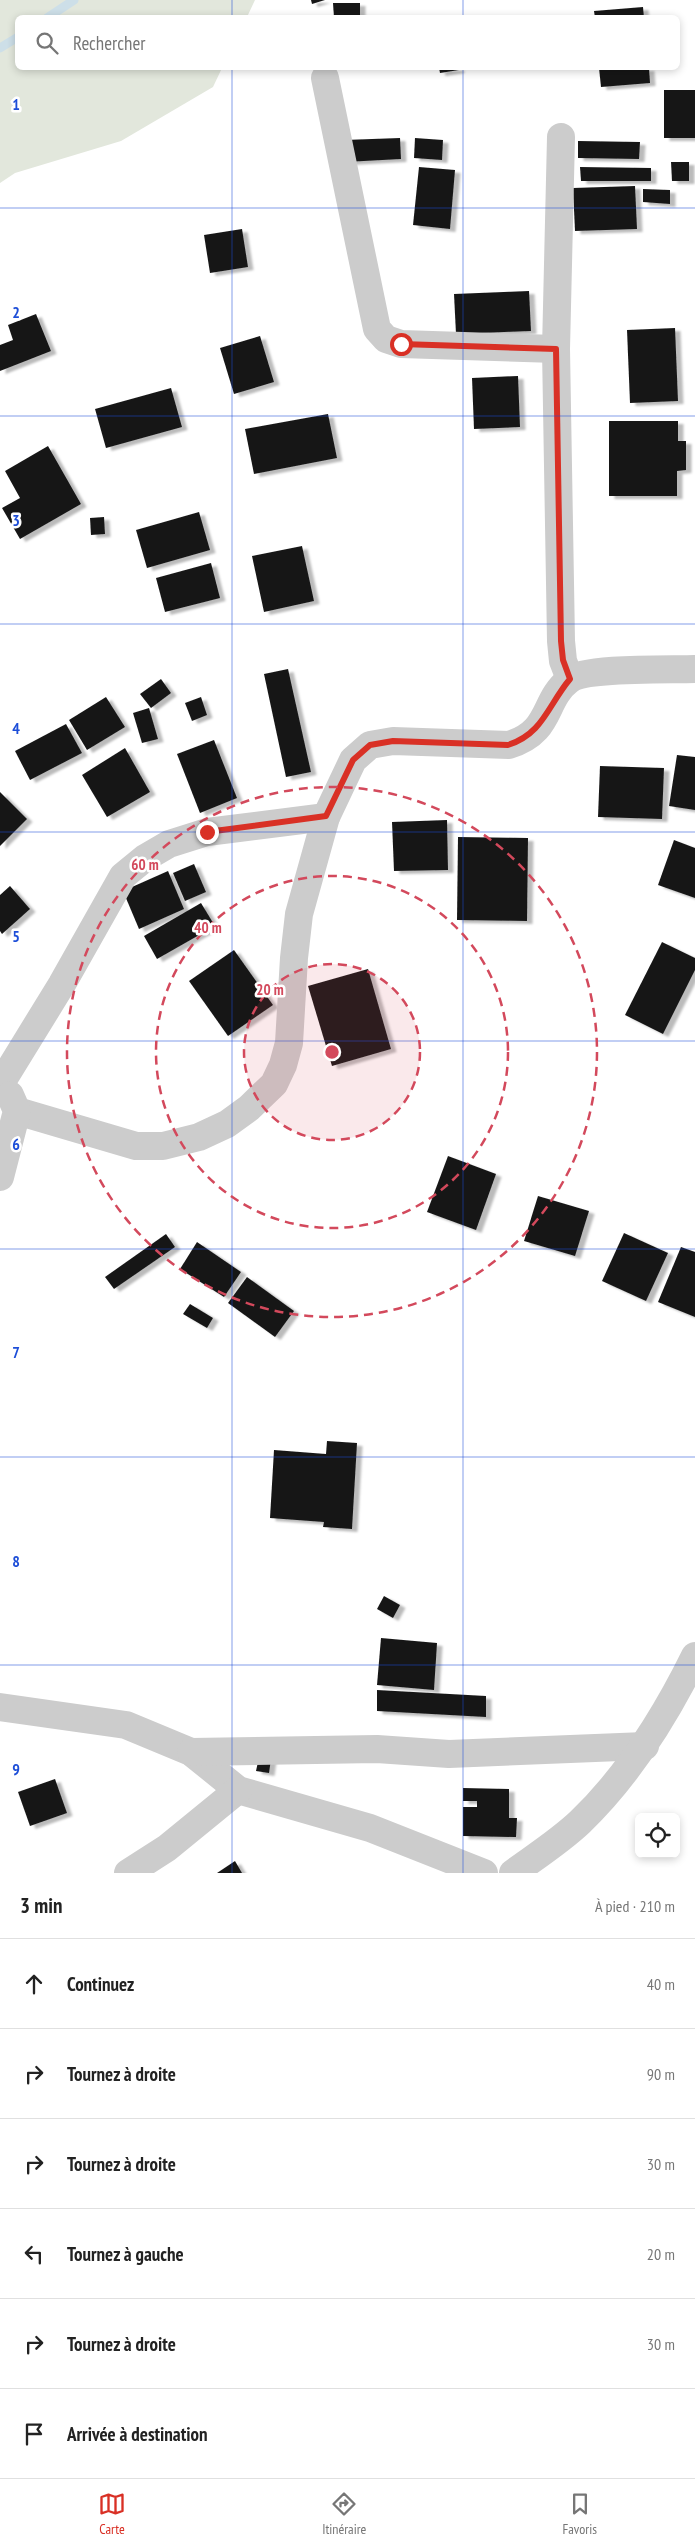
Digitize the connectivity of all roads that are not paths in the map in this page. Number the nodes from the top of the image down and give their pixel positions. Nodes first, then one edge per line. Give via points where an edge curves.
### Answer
1 (325, 78) dead end
2 (562, 138) dead end
3 (556, 349) junction
4 (695, 669) edge
5 (570, 679) junction
6 (326, 816) junction
7 (2, 1078) edge
8 (17, 1111) junction
9 (0, 1177) edge
10 (695, 1656) edge
11 (0, 1707) edge
12 (645, 1746) junction
13 (190, 1752) junction
14 (238, 1790) junction
15 (128, 1873) edge
16 (484, 1873) edge
17 (513, 1873) edge

1 - 3 street via 376,329 386,339 401,344
2 - 3 street
3 - 5 street via 561,641
4 - 5 street via 592,673
5 - 6 street via 537,729 523,741 508,745 393,741 370,745 353,760
6 - 7 street via 207,832 169,844 144,858 123,876 58,991
6 - 8 street via 299,914 289,1043 283,1066 274,1084 249,1108 227,1124 199,1137 164,1146 136,1146
7 - 8 street
8 - 9 street
10 - 12 street
11 - 13 street via 126,1724
12 - 13 street via 449,1754 376,1749
12 - 17 street via 579,1823
13 - 14 street
14 - 15 street via 168,1848
14 - 16 street via 370,1828

